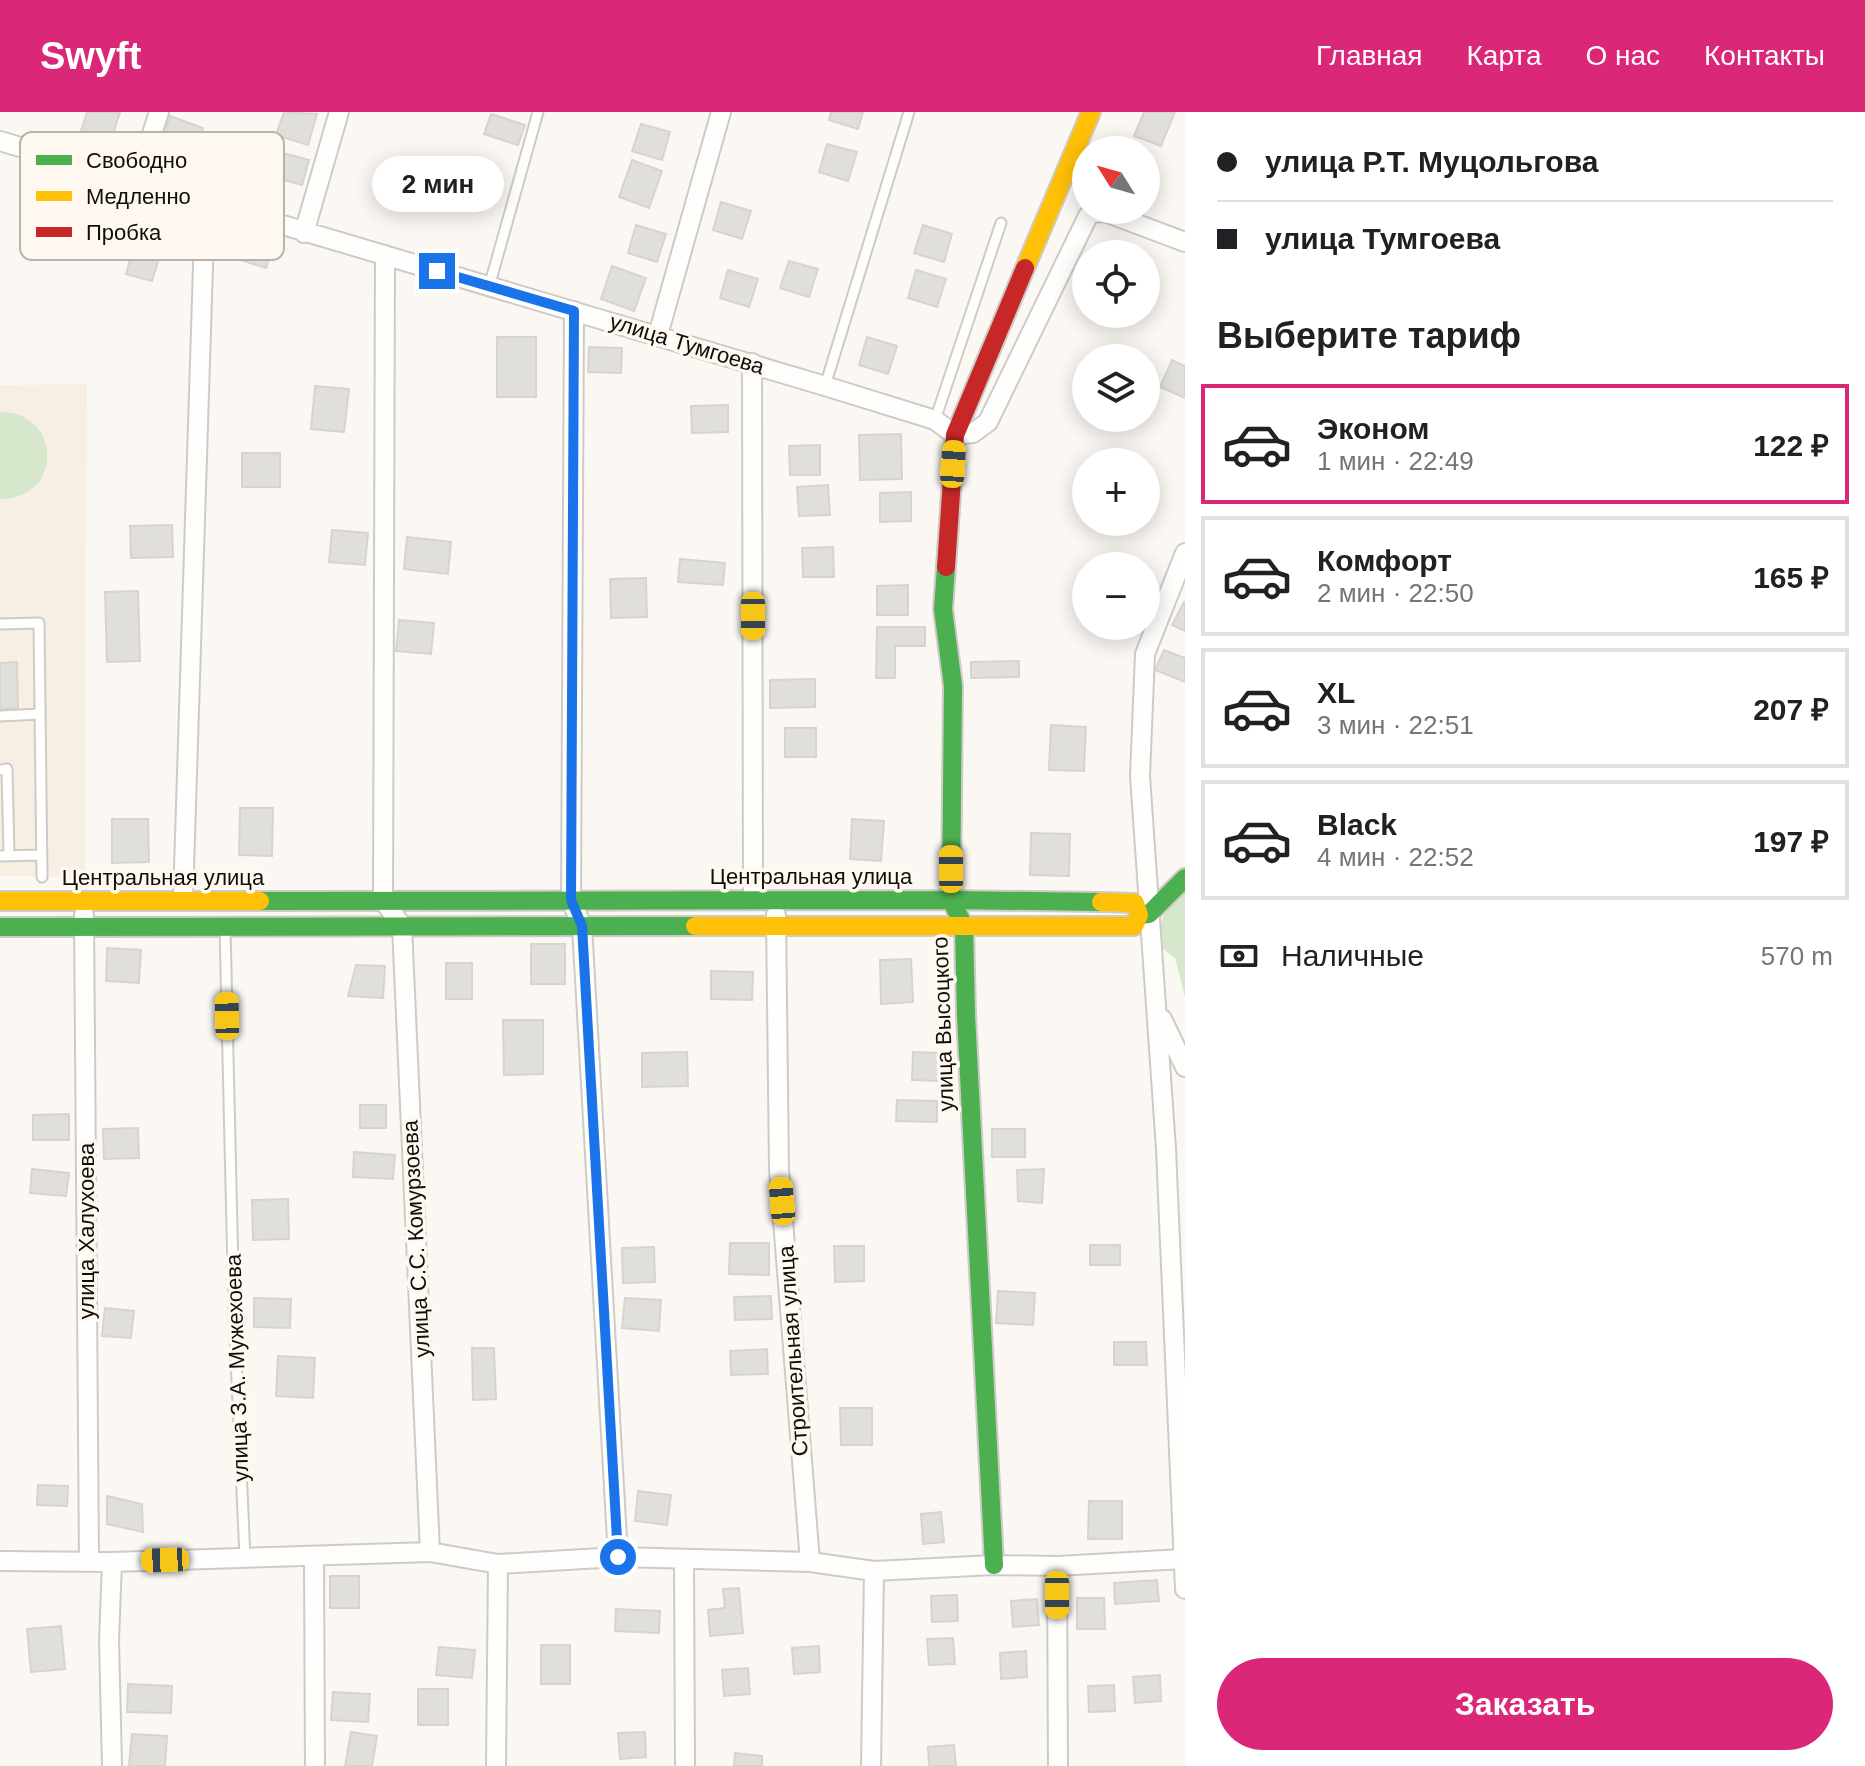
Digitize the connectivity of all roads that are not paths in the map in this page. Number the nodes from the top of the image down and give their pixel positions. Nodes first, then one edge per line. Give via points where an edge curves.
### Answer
1 (159, 112) edge
2 (339, 112) edge
3 (538, 112) edge
4 (721, 112) edge
5 (909, 112) edge
6 (1091, 112) edge
7 (153, 132) edge
8 (0, 141) edge
9 (20, 147) edge
10 (1001, 223) dead end
11 (284, 227) edge
12 (304, 233) junction
13 (1185, 242) edge
14 (385, 255) junction
15 (203, 260) edge
16 (489, 287) junction
17 (574, 311) junction
18 (658, 335) junction
19 (752, 363) junction
20 (825, 386) junction
21 (935, 420) junction
22 (955, 435) junction
23 (1185, 553) edge
24 (0, 624) edge
25 (40, 714) junction
26 (0, 716) edge
27 (0, 770) edge
28 (42, 855) junction
29 (4, 856) edge
30 (42, 877) dead end
31 (1185, 878) edge
32 (183, 900) junction
33 (383, 900) junction
34 (571, 900) junction
35 (753, 900) junction
36 (776, 900) junction
37 (951, 900) junction
38 (0, 901) edge
39 (85, 901) junction
40 (225, 901) junction
41 (1144, 914) junction
42 (225, 926) junction
43 (402, 926) junction
44 (582, 926) junction
45 (776, 926) junction
46 (964, 926) junction
47 (0, 927) edge
48 (84, 927) junction
49 (1157, 1010) junction
50 (1185, 1067) edge
51 (430, 1552) junction
52 (314, 1557) junction
53 (618, 1557) junction
54 (245, 1558) junction
55 (1183, 1559) edge
56 (0, 1561) edge
57 (89, 1561) junction
58 (684, 1561) junction
59 (112, 1562) junction
60 (810, 1562) junction
61 (498, 1564) junction
62 (994, 1565) junction
63 (1057, 1566) junction
64 (874, 1571) junction
65 (1185, 1589) edge
66 (112, 1766) edge
67 (315, 1766) edge
68 (496, 1766) edge
69 (685, 1766) edge
70 (871, 1766) edge
71 (1058, 1766) edge

1 - 7 street
2 - 12 street
3 - 16 lane
4 - 18 street
5 - 20 lane
6 - 22 street, улица Высоцкого
8 - 9 street, улица Тумгоева
10 - 21 lane
11 - 12 street, улица Тумгоева
12 - 14 street, улица Тумгоева
13 - 22 street via 1105,212 1088,216 988,422 973,433
14 - 16 street, улица Тумгоева
14 - 33 street
15 - 32 street
16 - 17 street, улица Тумгоева
17 - 18 street, улица Тумгоева
17 - 34 street
18 - 19 street, улица Тумгоева
19 - 20 street, улица Тумгоева
19 - 35 street
20 - 21 street, улица Тумгоева
21 - 22 street, улица Тумгоева
22 - 37 street, улица Высоцкого via 943,609 953,686
23 - 41 street via 1145,654 1140,776
24 - 25 lane via 39,623
25 - 26 lane
25 - 28 lane
27 - 29 lane via 7,769
28 - 29 lane
28 - 30 lane
31 - 41 street
32 - 39 street, Центральная улица
32 - 40 street, Центральная улица
33 - 34 street, Центральная улица
33 - 40 street, Центральная улица
33 - 43 street
34 - 35 street, Центральная улица
34 - 44 street
35 - 36 street, Центральная улица
36 - 37 street, Центральная улица
36 - 45 street, Строительная улица
37 - 41 street, Центральная улица via 1135,903
37 - 46 street, улица Высоцкого
38 - 39 street, Центральная улица
39 - 48 street, улица Халухоева
40 - 42 lane, улица З.А. Мужехоева
41 - 46 street via 1134,926
41 - 49 street
42 - 43 street
42 - 48 street
42 - 54 lane, улица З.А. Мужехоева
43 - 44 street
43 - 51 street, улица С.С. Комурзоева
44 - 45 street
44 - 53 street
45 - 46 street
45 - 60 street, Строительная улица via 779,1170
46 - 62 street, улица Высоцкого
47 - 48 street
48 - 57 street, улица Халухоева
49 - 50 street
49 - 55 street
51 - 52 street
51 - 61 street
52 - 54 street
52 - 67 street
53 - 58 street
53 - 61 street
54 - 59 street
55 - 63 street
55 - 65 street
56 - 57 street
57 - 59 street
58 - 60 street
58 - 69 street
59 - 66 street
60 - 64 street
61 - 68 street
62 - 63 street
62 - 64 street
63 - 71 street
64 - 70 street

